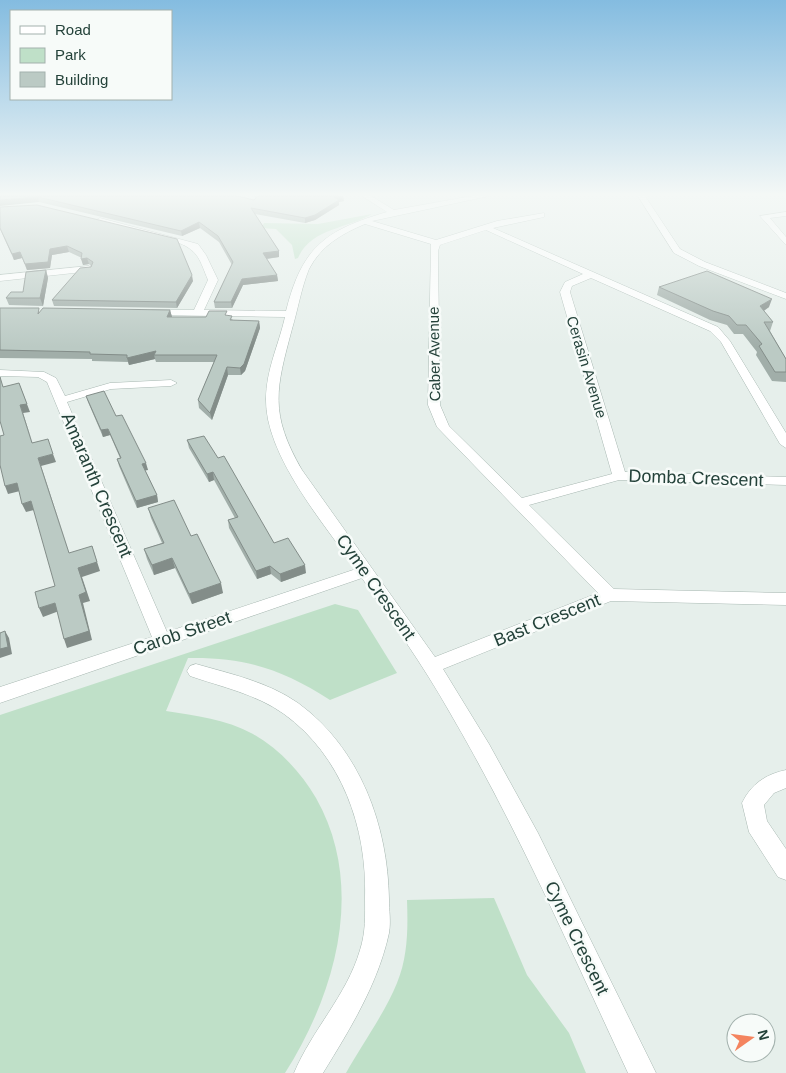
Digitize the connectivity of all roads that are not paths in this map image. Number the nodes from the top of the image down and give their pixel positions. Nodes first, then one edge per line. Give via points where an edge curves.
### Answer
1 (195, 246) edge
2 (322, 246) edge
3 (435, 246) edge
4 (528, 246) edge
5 (672, 246) edge
6 (89, 269) edge
7 (592, 274) junction
8 (0, 278) edge
9 (785, 294) edge
10 (145, 313) edge
11 (197, 314) junction
12 (291, 314) junction
13 (0, 373) edge
14 (172, 383) dead end
15 (62, 400) junction
16 (770, 414) junction
17 (786, 414) edge
18 (786, 444) edge
19 (619, 476) junction
20 (786, 481) edge
21 (520, 503) junction
22 (364, 572) junction
23 (610, 594) junction
24 (786, 600) edge
25 (162, 639) junction
26 (432, 666) junction
27 (196, 671) dead end
28 (0, 695) edge
29 (786, 779) edge
30 (786, 869) edge
31 (308, 1073) edge
32 (642, 1073) edge

1 - 11 street via 213,280
2 - 12 street, Cyme Crescent via 312,255 303,274
3 - 21 street, Caber Avenue via 433,349 436,413 443,427
4 - 7 street
5 - 9 street via 702,264
6 - 8 street
7 - 16 street via 714,329 725,341
7 - 19 street, Cerasin Avenue via 568,284 565,292
10 - 11 street
11 - 12 street
12 - 22 street, Cyme Crescent via 271,405 278,435 310,491
13 - 15 street, Amaranth Crescent via 40,374 52,380
14 - 15 street via 110,386
15 - 25 street, Amaranth Crescent
16 - 17 street
16 - 18 street
19 - 20 street, Domba Crescent
19 - 21 street, Domba Crescent
21 - 23 street, Caber Avenue
22 - 25 street, Carob Street
22 - 26 street, Cyme Crescent
23 - 24 street, Bast Crescent
23 - 26 street, Bast Crescent
25 - 28 street, Carob Street
26 - 32 street, Cyme Crescent via 518,816
27 - 31 street via 257,689 292,709 315,730 334,753 362,804 371,833 377,866 377,930 353,998
29 - 30 street via 774,781 761,790 753,803 757,825

